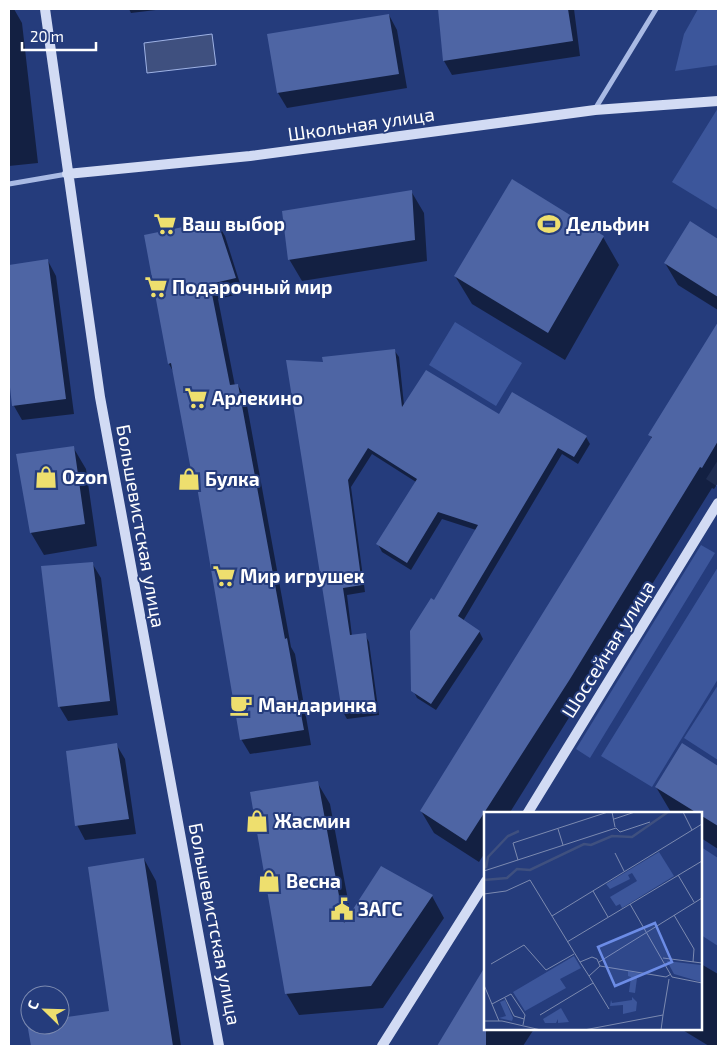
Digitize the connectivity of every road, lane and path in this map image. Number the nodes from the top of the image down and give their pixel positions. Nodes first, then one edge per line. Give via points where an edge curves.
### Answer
1 (45, 9) edge
2 (656, 9) edge
3 (718, 101) edge
4 (595, 110) junction
5 (67, 174) junction
6 (9, 184) edge
7 (718, 503) edge
8 (528, 812) edge
9 (484, 884) edge
10 (220, 1046) edge
11 (382, 1046) edge

1 - 5 street, Большевистская улица
2 - 4 street
3 - 4 street, Школьная улица
4 - 5 street, Школьная улица via 250,156
5 - 6 street, Школьная улица
5 - 10 street, Большевистская улица via 100,397
7 - 8 street, Шоссейная улица
9 - 11 street

